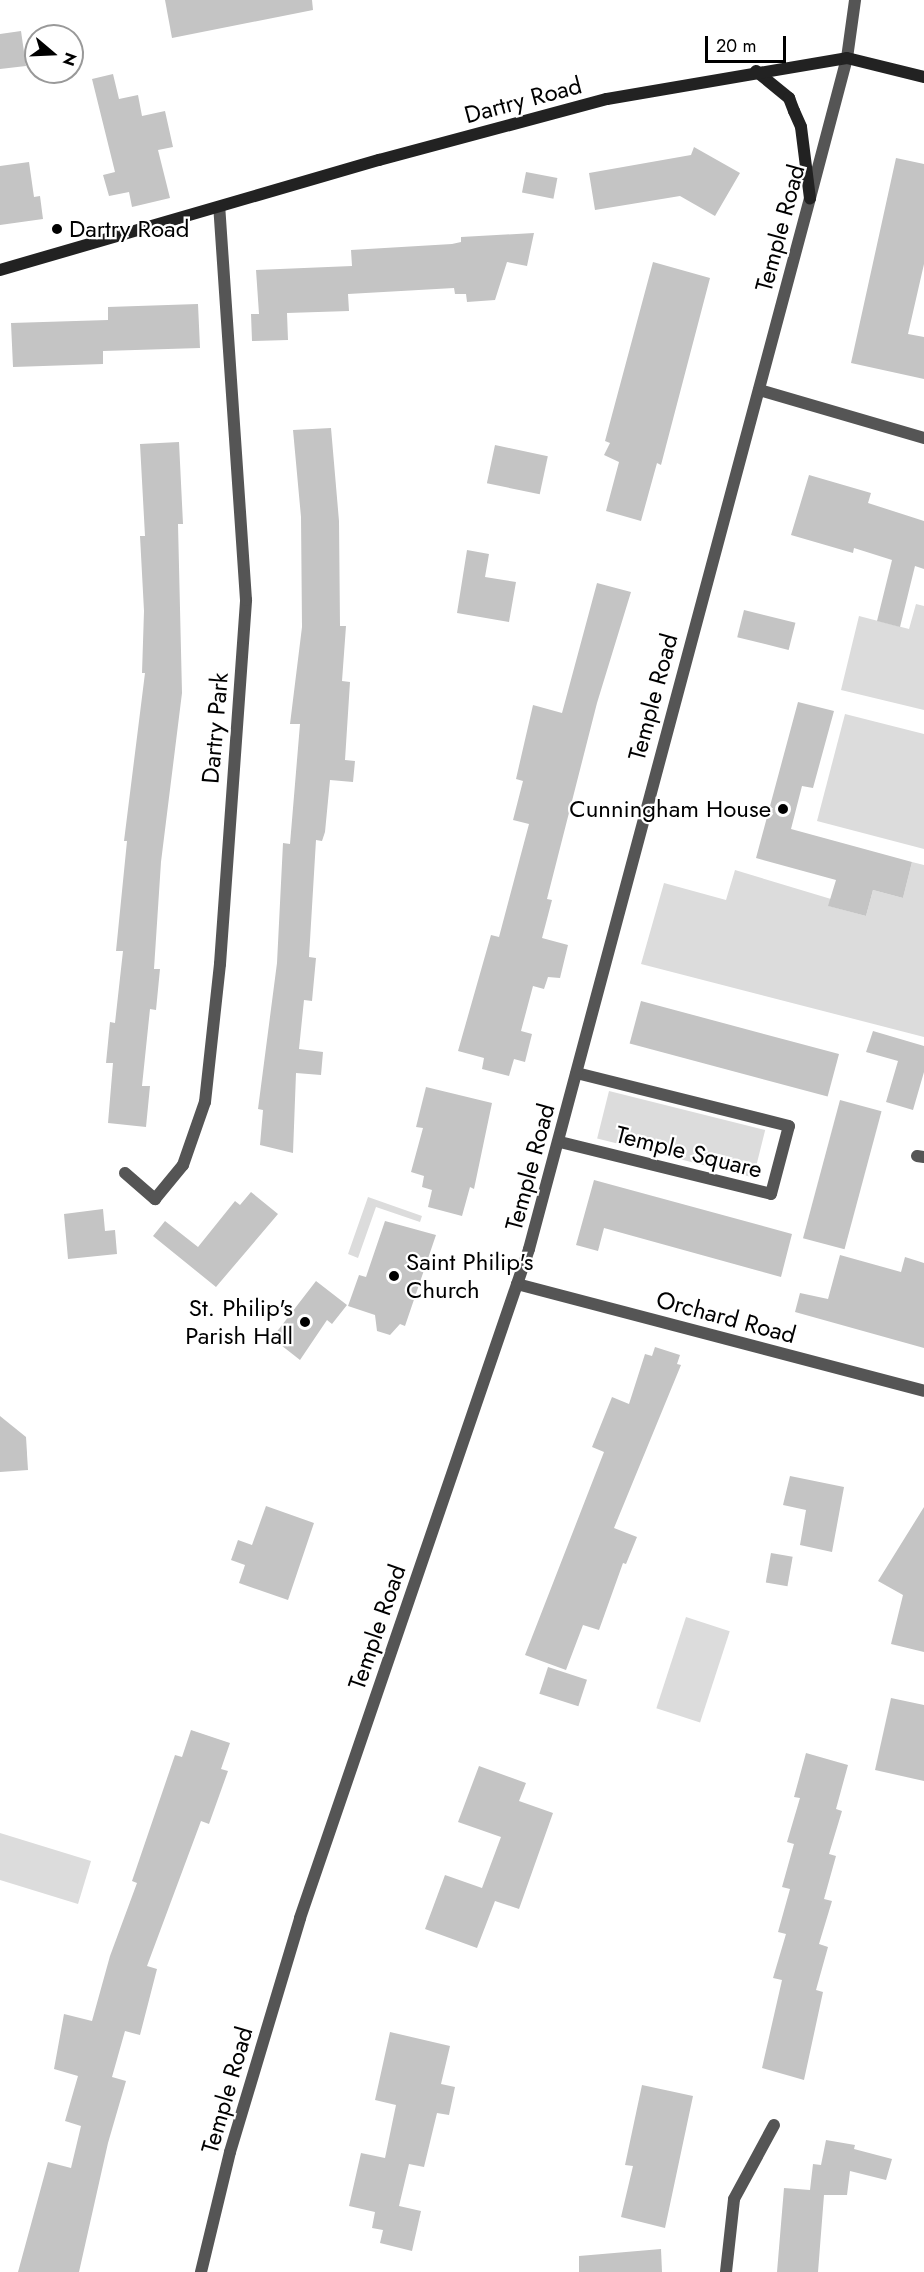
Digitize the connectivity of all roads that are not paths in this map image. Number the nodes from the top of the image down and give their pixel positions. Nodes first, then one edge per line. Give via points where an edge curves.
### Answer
1 (855, 0) edge
2 (847, 58) junction
3 (756, 71) junction
4 (924, 77) edge
5 (810, 198) junction
6 (219, 207) junction
7 (0, 270) edge
8 (759, 390) junction
9 (924, 438) edge
10 (577, 1073) junction
11 (560, 1142) junction
12 (125, 1173) dead end
13 (517, 1284) junction
14 (924, 1391) edge
15 (774, 2125) dead end
16 (201, 2272) edge
17 (726, 2272) edge

1 - 2 street, Temple Road
2 - 3 main road, Dartry Road
2 - 4 main road, Dartry Road
2 - 5 street, Temple Road
3 - 5 main road via 789,98 798,119
3 - 6 main road, Dartry Road via 607,99
5 - 8 street, Temple Road
6 - 7 main road, Dartry Road
6 - 12 street, Dartry Park via 246,600 220,964 205,1102 183,1165 155,1199
8 - 9 street
8 - 10 street, Temple Road
10 - 11 street, Temple Road
10 - 11 street, Temple Square via 789,1125 771,1194
11 - 13 street, Temple Road
13 - 14 street, Orchard Road
13 - 16 street, Temple Road via 300,1918 230,2152
15 - 17 street via 734,2199

